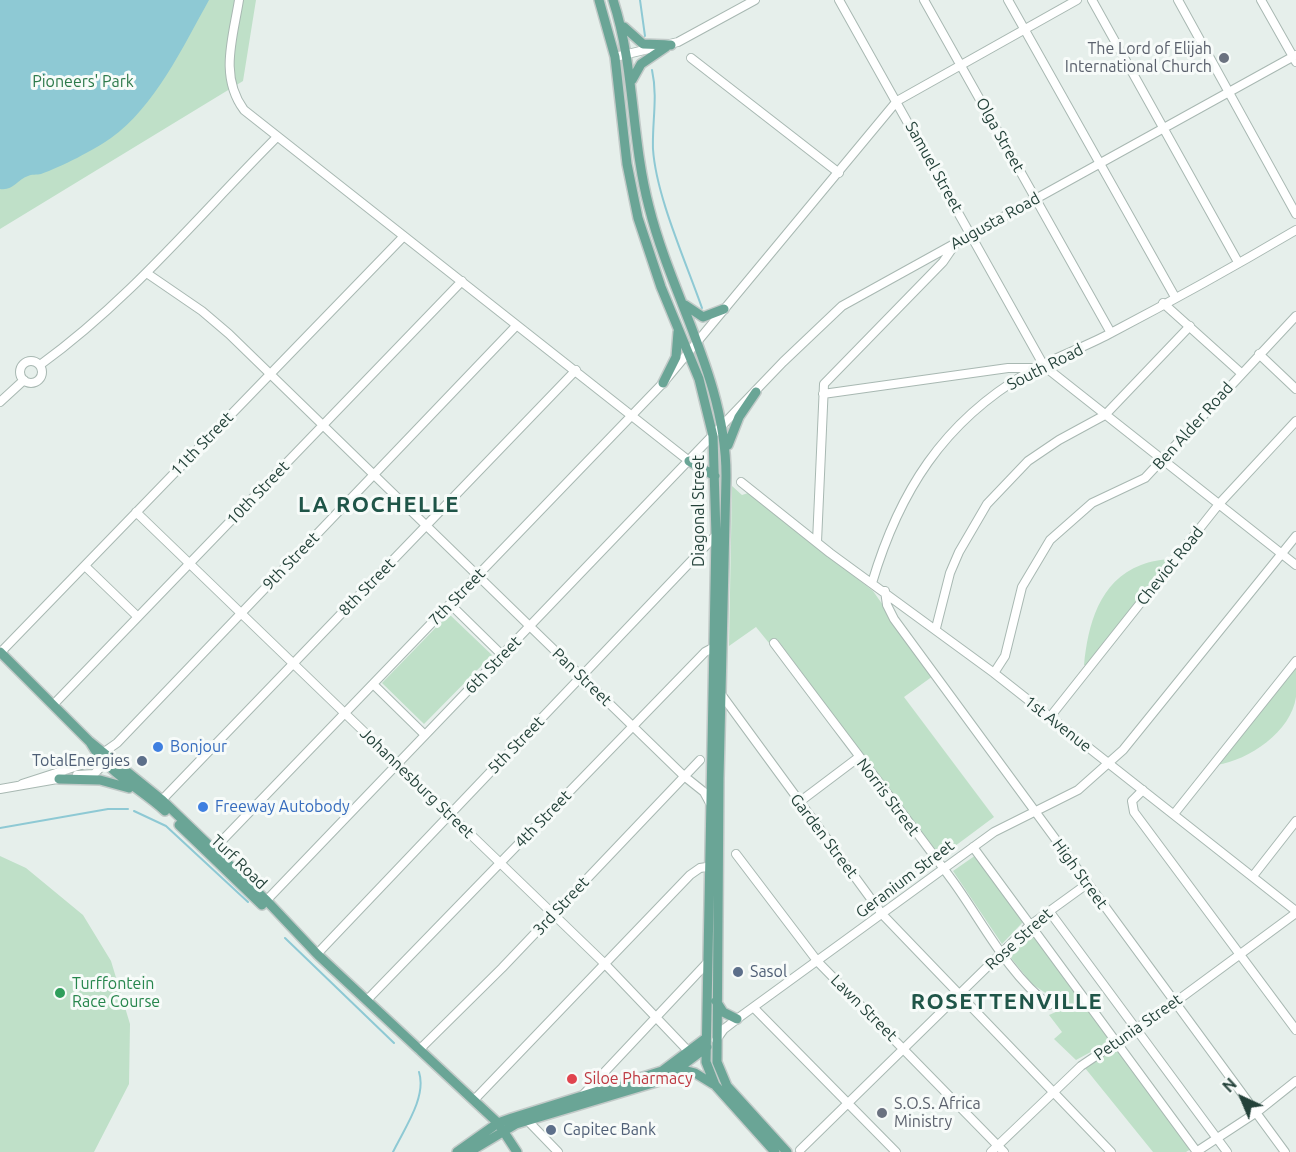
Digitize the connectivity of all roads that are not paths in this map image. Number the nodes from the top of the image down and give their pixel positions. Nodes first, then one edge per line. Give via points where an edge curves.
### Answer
1 (239, 0) edge
2 (598, 0) edge
3 (613, 0) edge
4 (755, 0) edge
5 (839, 0) edge
6 (924, 0) edge
7 (1008, 0) edge
8 (1077, 0) edge
9 (1092, 0) edge
10 (1178, 0) edge
11 (1261, 0) edge
12 (620, 23) junction
13 (1024, 29) junction
14 (668, 46) junction
15 (627, 55) junction
16 (615, 57) junction
17 (691, 58) dead end
18 (1295, 58) edge
19 (961, 65) junction
20 (631, 83) junction
21 (1229, 92) junction
22 (897, 101) junction
23 (1164, 128) junction
24 (277, 137) junction
25 (1101, 163) junction
26 (839, 172) junction
27 (1035, 199) junction
28 (1296, 214) edge
29 (1296, 230) edge
30 (971, 235) junction
31 (404, 236) junction
32 (956, 242) junction
33 (1238, 262) junction
34 (148, 274) junction
35 (462, 282) junction
36 (1175, 297) junction
37 (682, 301) junction
38 (1163, 303) junction
39 (724, 309) junction
40 (1296, 316) edge
41 (516, 326) junction
42 (1190, 326) junction
43 (678, 327) junction
44 (1111, 333) junction
45 (697, 342) junction
46 (688, 352) junction
47 (1259, 354) junction
48 (40, 365) junction
49 (1041, 367) junction
50 (576, 370) junction
51 (1241, 373) junction
52 (270, 374) junction
53 (24, 380) junction
54 (663, 383) junction
55 (1296, 389) edge
56 (756, 392) junction
57 (822, 394) junction
58 (0, 402) edge
59 (632, 415) junction
60 (1105, 415) junction
61 (1296, 421) edge
62 (323, 425) junction
63 (723, 426) junction
64 (713, 436) junction
65 (726, 451) junction
66 (1162, 459) junction
67 (689, 461) junction
68 (374, 475) junction
69 (715, 477) junction
70 (741, 482) dead end
71 (1219, 504) junction
72 (136, 512) junction
73 (426, 526) junction
74 (716, 535) junction
75 (1296, 536) edge
76 (817, 542) junction
77 (1281, 552) junction
78 (189, 564) junction
79 (1296, 565) edge
80 (85, 566) junction
81 (478, 576) junction
82 (872, 583) junction
83 (885, 591) junction
84 (450, 604) junction
85 (241, 613) junction
86 (138, 617) junction
87 (530, 627) junction
88 (936, 628) junction
89 (774, 643) dead end
90 (717, 645) junction
91 (0, 652) edge
92 (502, 655) junction
93 (1296, 661) edge
94 (293, 664) junction
95 (994, 673) junction
96 (581, 676) junction
97 (373, 684) junction
98 (721, 694) junction
99 (53, 705) junction
100 (345, 714) junction
101 (1050, 717) junction
102 (632, 725) junction
103 (425, 735) junction
104 (105, 757) junction
105 (858, 757) junction
106 (700, 760) dead end
107 (398, 764) junction
108 (1110, 764) junction
109 (684, 776) junction
110 (59, 778) junction
111 (22, 784) junction
112 (0, 789) edge
113 (135, 789) junction
114 (1143, 790) junction
115 (160, 802) junction
116 (798, 803) junction
117 (711, 805) junction
118 (1034, 813) junction
119 (1174, 814) junction
120 (450, 815) junction
121 (1296, 822) edge
122 (973, 847) junction
123 (211, 852) junction
124 (736, 854) dead end
125 (709, 855) junction
126 (500, 863) junction
127 (713, 866) junction
128 (941, 869) junction
129 (690, 875) junction
130 (1252, 876) junction
131 (1087, 884) junction
132 (265, 903) junction
133 (1049, 911) junction
134 (1296, 912) edge
135 (882, 914) junction
136 (553, 915) junction
137 (1029, 926) junction
138 (1002, 953) junction
139 (317, 954) junction
140 (1239, 955) junction
141 (818, 962) junction
142 (707, 963) junction
143 (605, 964) junction
144 (958, 995) junction
145 (716, 999) junction
146 (367, 1000) junction
147 (1174, 1003) junction
148 (1049, 1005) dead end
149 (754, 1008) junction
150 (656, 1016) junction
151 (737, 1019) junction
152 (1137, 1030) junction
153 (1296, 1030) edge
154 (718, 1033) junction
155 (705, 1038) junction
156 (1117, 1044) junction
157 (904, 1048) junction
158 (705, 1049) junction
159 (420, 1050) junction
160 (692, 1055) junction
161 (680, 1069) junction
162 (1296, 1081) edge
163 (715, 1085) junction
164 (1054, 1092) junction
165 (582, 1096) junction
166 (474, 1100) junction
167 (848, 1102) junction
168 (1257, 1112) junction
169 (528, 1121) junction
170 (501, 1126) junction
171 (1217, 1138) junction
172 (998, 1145) junction
173 (800, 1150) dead end
174 (457, 1152) edge
175 (469, 1152) edge
176 (517, 1152) edge
177 (558, 1152) edge
178 (775, 1152) edge
179 (786, 1152) edge
180 (896, 1152) edge
181 (991, 1152) edge
182 (1004, 1152) edge
183 (1111, 1152) edge
184 (1197, 1152) edge
185 (1227, 1152) edge
186 (1285, 1152) edge

1 - 24 street via 229,55 233,94 244,110
2 - 16 main road, Diagonal Street
3 - 12 main road, Diagonal Street
4 - 14 street
5 - 22 street, Samuel Street
6 - 19 street, Olga Street
7 - 13 street
8 - 13 street
9 - 23 street
10 - 21 street
11 - 18 street
12 - 14 main road via 642,44
12 - 15 main road, Diagonal Street
13 - 19 street
13 - 25 street
14 - 15 street
14 - 20 main road via 641,64
15 - 16 street
15 - 20 main road, Diagonal Street
16 - 43 main road, Diagonal Street via 634,201 647,248
17 - 26 street
18 - 21 street, Augusta Road
19 - 22 street
19 - 27 street, Olga Street
20 - 37 main road, Diagonal Street via 646,194
21 - 23 street, Augusta Road
21 - 28 street
22 - 26 street, 7th Street
22 - 30 street, Samuel Street
23 - 25 street, Augusta Road
23 - 33 street
24 - 31 street
24 - 34 street
25 - 27 street, Augusta Road
25 - 36 street
26 - 39 street, 7th Street
27 - 30 street, Augusta Road
27 - 44 street, Olga Street
29 - 33 street, South Road
30 - 32 street, Augusta Road
30 - 49 street, Samuel Street
31 - 35 street
31 - 52 street, 11th Street
32 - 56 street, Augusta Road via 842,306
32 - 57 street via 943,262 829,378
33 - 36 street, South Road
34 - 48 street via 91,327
34 - 52 street, Pan Street via 202,311
35 - 41 street
35 - 62 street, 10th Street
36 - 38 street, South Road
37 - 39 main road via 703,317
37 - 45 main road, Diagonal Street
38 - 42 street
38 - 44 street, South Road
39 - 45 street, 7th Street
40 - 47 street, Ben Alder Road
41 - 50 street
41 - 68 street, 9th Street
42 - 51 street
42 - 60 street
43 - 46 main road, Diagonal Street
43 - 54 main road via 676,357
44 - 49 street, South Road
45 - 46 street, 7th Street
45 - 63 main road, Diagonal Street
46 - 54 street, 7th Street
46 - 64 main road, Diagonal Street
47 - 51 street, Ben Alder Road
47 - 55 street
48 - 53 street via 39,380
48 - 53 street via 32,360 23,364 20,372
49 - 57 street via 1008,368
49 - 60 street
49 - 82 street, South Road via 976,409 934,454 889,529
50 - 59 street
50 - 73 street, 8th Street
51 - 66 street, Ben Alder Road
52 - 62 street, Pan Street
52 - 72 street, 11th Street
53 - 58 street
54 - 59 street, 7th Street
56 - 63 street, Augusta Road
56 - 65 main road via 739,417
57 - 76 street
59 - 67 street
59 - 81 street, 7th Street
60 - 66 street
60 - 88 street via 1028,461 987,504 958,552
61 - 71 street, Cheviot Road
62 - 68 street, Pan Street
62 - 78 street, 10th Street
63 - 64 street, 6th Street
63 - 65 main road, Diagonal Street
64 - 67 street, 6th Street
64 - 69 main road, Diagonal Street
65 - 90 main road, Diagonal Street
66 - 71 street
66 - 95 street, Ben Alder Road via 1145,478 1092,503 1050,540 1022,587 1005,656
67 - 69 main road
67 - 87 street, 6th Street
68 - 73 street, Pan Street
68 - 85 street, 9th Street
69 - 74 main road, Diagonal Street
70 - 76 street, 1st Avenue
71 - 77 street
71 - 101 street, Cheviot Road
72 - 78 street, Johannesburg Street
72 - 80 street, 11th Street
73 - 81 street, Pan Street
73 - 94 street, 8th Street
74 - 90 main road, Diagonal Street
74 - 96 street, 5th Street
75 - 77 street, Geranium Street
76 - 82 street, 1st Avenue
77 - 79 street
77 - 108 street, Geranium Street
78 - 85 street, Johannesburg Street
78 - 86 street, 10th Street
80 - 86 street
80 - 91 street, 11th Street
81 - 84 street, 7th Street
81 - 87 street, Pan Street
82 - 83 street, 1st Avenue
83 - 88 street, 1st Avenue
83 - 118 street, High Street via 894,619
84 - 92 street
84 - 97 street, 7th Street
85 - 94 street, Johannesburg Street
85 - 104 street, 9th Street
86 - 99 street, 10th Street
87 - 92 street, 6th Street
87 - 96 street, Pan Street
88 - 95 street, 1st Avenue
89 - 105 street, Norris Street
90 - 98 main road, Diagonal Street
90 - 102 street, 4th Street
90 - 117 main road, Diagonal Street
91 - 99 main road, Turf Road
92 - 103 street, 6th Street
93 - 119 street
94 - 100 street, Johannesburg Street
94 - 115 street, 8th Street
95 - 101 street, 1st Avenue
96 - 102 street, Pan Street
96 - 120 street, 5th Street
97 - 100 street, 7th Street
97 - 103 street
98 - 116 street, Garden Street
98 - 127 main road, Diagonal Street
99 - 104 main road, Turf Road
100 - 107 street, Johannesburg Street
100 - 123 street, 7th Street
101 - 108 street, 1st Avenue
102 - 109 street, Pan Street
102 - 126 street, 4th Street
103 - 107 street, 6th Street
104 - 110 street via 93,774
104 - 111 street
104 - 113 main road, Turf Road
104 - 115 main road, Turf Road
105 - 116 street
105 - 128 street, Norris Street
106 - 109 street, 3rd Street
107 - 120 street, Johannesburg Street
107 - 132 street, 6th Street
108 - 114 street, 1st Avenue
108 - 118 street, Geranium Street via 1078,790
109 - 117 street, Pan Street via 704,792
109 - 136 street, 3rd Street
110 - 111 street
110 - 113 main road via 100,780
111 - 112 street
113 - 115 main road, Turf Road
114 - 119 street, 1st Avenue
114 - 140 street via 1132,801 1134,812
115 - 123 main road, Turf Road
116 - 135 street, Garden Street
117 - 125 main road, Diagonal Street
118 - 122 street, Geranium Street via 999,828
118 - 131 street, High Street
119 - 130 street, 1st Avenue
120 - 126 street, Johannesburg Street
120 - 139 street, 5th Street
121 - 130 street
122 - 128 street, Geranium Street
122 - 137 street
123 - 132 main road, Turf Road
124 - 141 street, Lawn Street
125 - 127 main road, Diagonal Street
125 - 129 street
126 - 136 street, Johannesburg Street
126 - 146 street, 4th Street
127 - 129 street
127 - 142 main road, Diagonal Street
127 - 145 main road, Diagonal Street
128 - 135 street, Geranium Street
128 - 138 street, Norris Street
129 - 143 street
130 - 134 street, 1st Avenue
131 - 133 street, Rose Street
131 - 147 street, High Street
132 - 139 main road, Turf Road
133 - 137 street, Rose Street
133 - 152 street
134 - 140 street, Petunia Street
135 - 141 street, Geranium Street
135 - 144 street, Garden Street
136 - 143 street, Johannesburg Street
136 - 159 street, 3rd Street
137 - 138 street, Rose Street
137 - 156 street
138 - 144 street, Rose Street
138 - 148 street, Norris Street
139 - 146 main road, Turf Road
140 - 147 street, Petunia Street
140 - 153 street
141 - 149 street, Geranium Street
141 - 157 street, Lawn Street
142 - 150 street
142 - 155 main road, Diagonal Street
143 - 150 street, Johannesburg Street
143 - 166 street
144 - 157 street, Rose Street
144 - 164 street, Garden Street
145 - 151 main road via 723,1012
145 - 154 main road, Diagonal Street
146 - 159 main road, Turf Road
147 - 152 street, Petunia Street
147 - 168 street, High Street
149 - 151 street, Geranium Street
149 - 167 street
150 - 160 street, Johannesburg Street
150 - 165 street
151 - 154 street, Geranium Street
152 - 156 street, Petunia Street
152 - 171 street
154 - 155 main road, Geranium Street
154 - 158 main road, Geranium Street
154 - 179 main road, Diagonal Street via 717,1062 727,1086
155 - 158 main road, Diagonal Street
155 - 160 main road, Geranium Street
156 - 164 street, Petunia Street via 1082,1066
156 - 184 street
157 - 167 street, Rose Street
157 - 172 street, Lawn Street
158 - 160 main road, Geranium Street
158 - 163 main road, Diagonal Street via 706,1065
159 - 166 main road, Turf Road
160 - 161 main road, Geranium Street
160 - 165 main road, Geranium Street via 662,1071
161 - 163 main road
161 - 169 main road, Geranium Street via 653,1084
162 - 168 street
163 - 178 main road
164 - 172 street, Petunia Street
164 - 183 street, Garden Street
165 - 170 main road, Geranium Street
166 - 170 main road, Turf Road
167 - 173 street, Rose Street
167 - 180 street
168 - 171 street
168 - 186 street, High Street
169 - 170 main road, Geranium Street
169 - 177 street
170 - 174 main road
170 - 175 main road
170 - 176 main road, Turf Road
171 - 184 street
171 - 185 street
172 - 181 street, Petunia Street
172 - 182 street, Lawn Street

